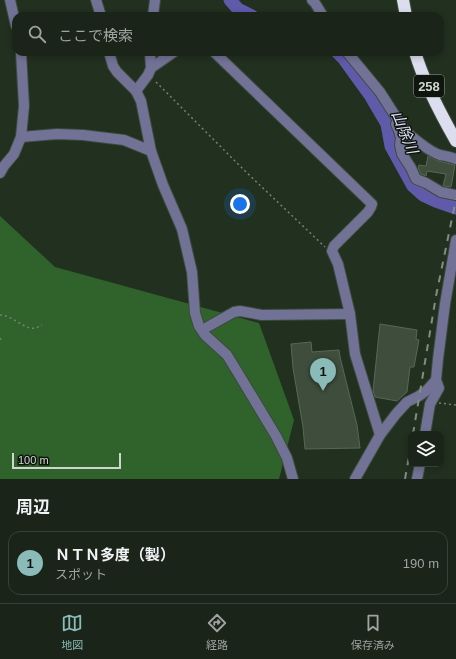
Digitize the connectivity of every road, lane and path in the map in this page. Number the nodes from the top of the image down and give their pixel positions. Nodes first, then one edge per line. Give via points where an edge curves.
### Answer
1 (10, 0) edge
2 (96, 0) edge
3 (155, 0) edge
4 (312, 0) edge
5 (403, 0) edge
6 (13, 12) edge
7 (100, 12) edge
8 (154, 12) edge
9 (321, 12) edge
10 (405, 12) edge
11 (21, 56) edge
12 (110, 56) edge
13 (150, 56) edge
14 (168, 56) edge
15 (218, 56) edge
16 (350, 56) edge
17 (416, 56) edge
18 (151, 68) junction
19 (156, 82) dead end
20 (136, 91) junction
21 (391, 110) junction
22 (21, 137) junction
23 (456, 141) edge
24 (151, 151) junction
25 (456, 159) edge
26 (0, 173) edge
27 (456, 195) edge
28 (456, 240) edge
29 (332, 251) junction
30 (453, 283) edge
31 (350, 314) junction
32 (0, 315) edge
33 (42, 325) dead end
34 (202, 330) junction
35 (436, 380) junction
36 (432, 401) junction
37 (456, 405) edge
38 (426, 431) edge
39 (380, 435) junction
40 (419, 467) edge
41 (293, 479) edge
42 (355, 479) edge
43 (417, 479) edge

1 - 6 street
2 - 7 street
3 - 8 street
4 - 9 street
5 - 10 highway
11 - 22 street via 24,106
12 - 20 street via 117,72
13 - 18 street
14 - 18 street
15 - 29 street via 372,204 368,212
16 - 21 street via 380,92
17 - 23 highway, 258
18 - 20 street
19 - 29 path via 245,171
20 - 24 street via 141,102
21 - 25 street via 407,133 420,143 438,154
21 - 27 street via 401,138 402,154 416,179 442,192
22 - 24 street via 83,135 124,140
22 - 26 street via 14,154
24 - 34 street via 182,229 192,272 195,313
28 - 30 street
29 - 31 street via 338,264
30 - 35 street via 445,304
31 - 34 street via 262,315 240,311
31 - 39 street via 355,354
32 - 33 path via 12,318 29,328
34 - 41 street via 227,355 238,373 276,436 287,458
35 - 36 street via 440,388
35 - 39 street via 426,391 407,402
36 - 37 path
36 - 38 street
39 - 42 street
40 - 43 street

